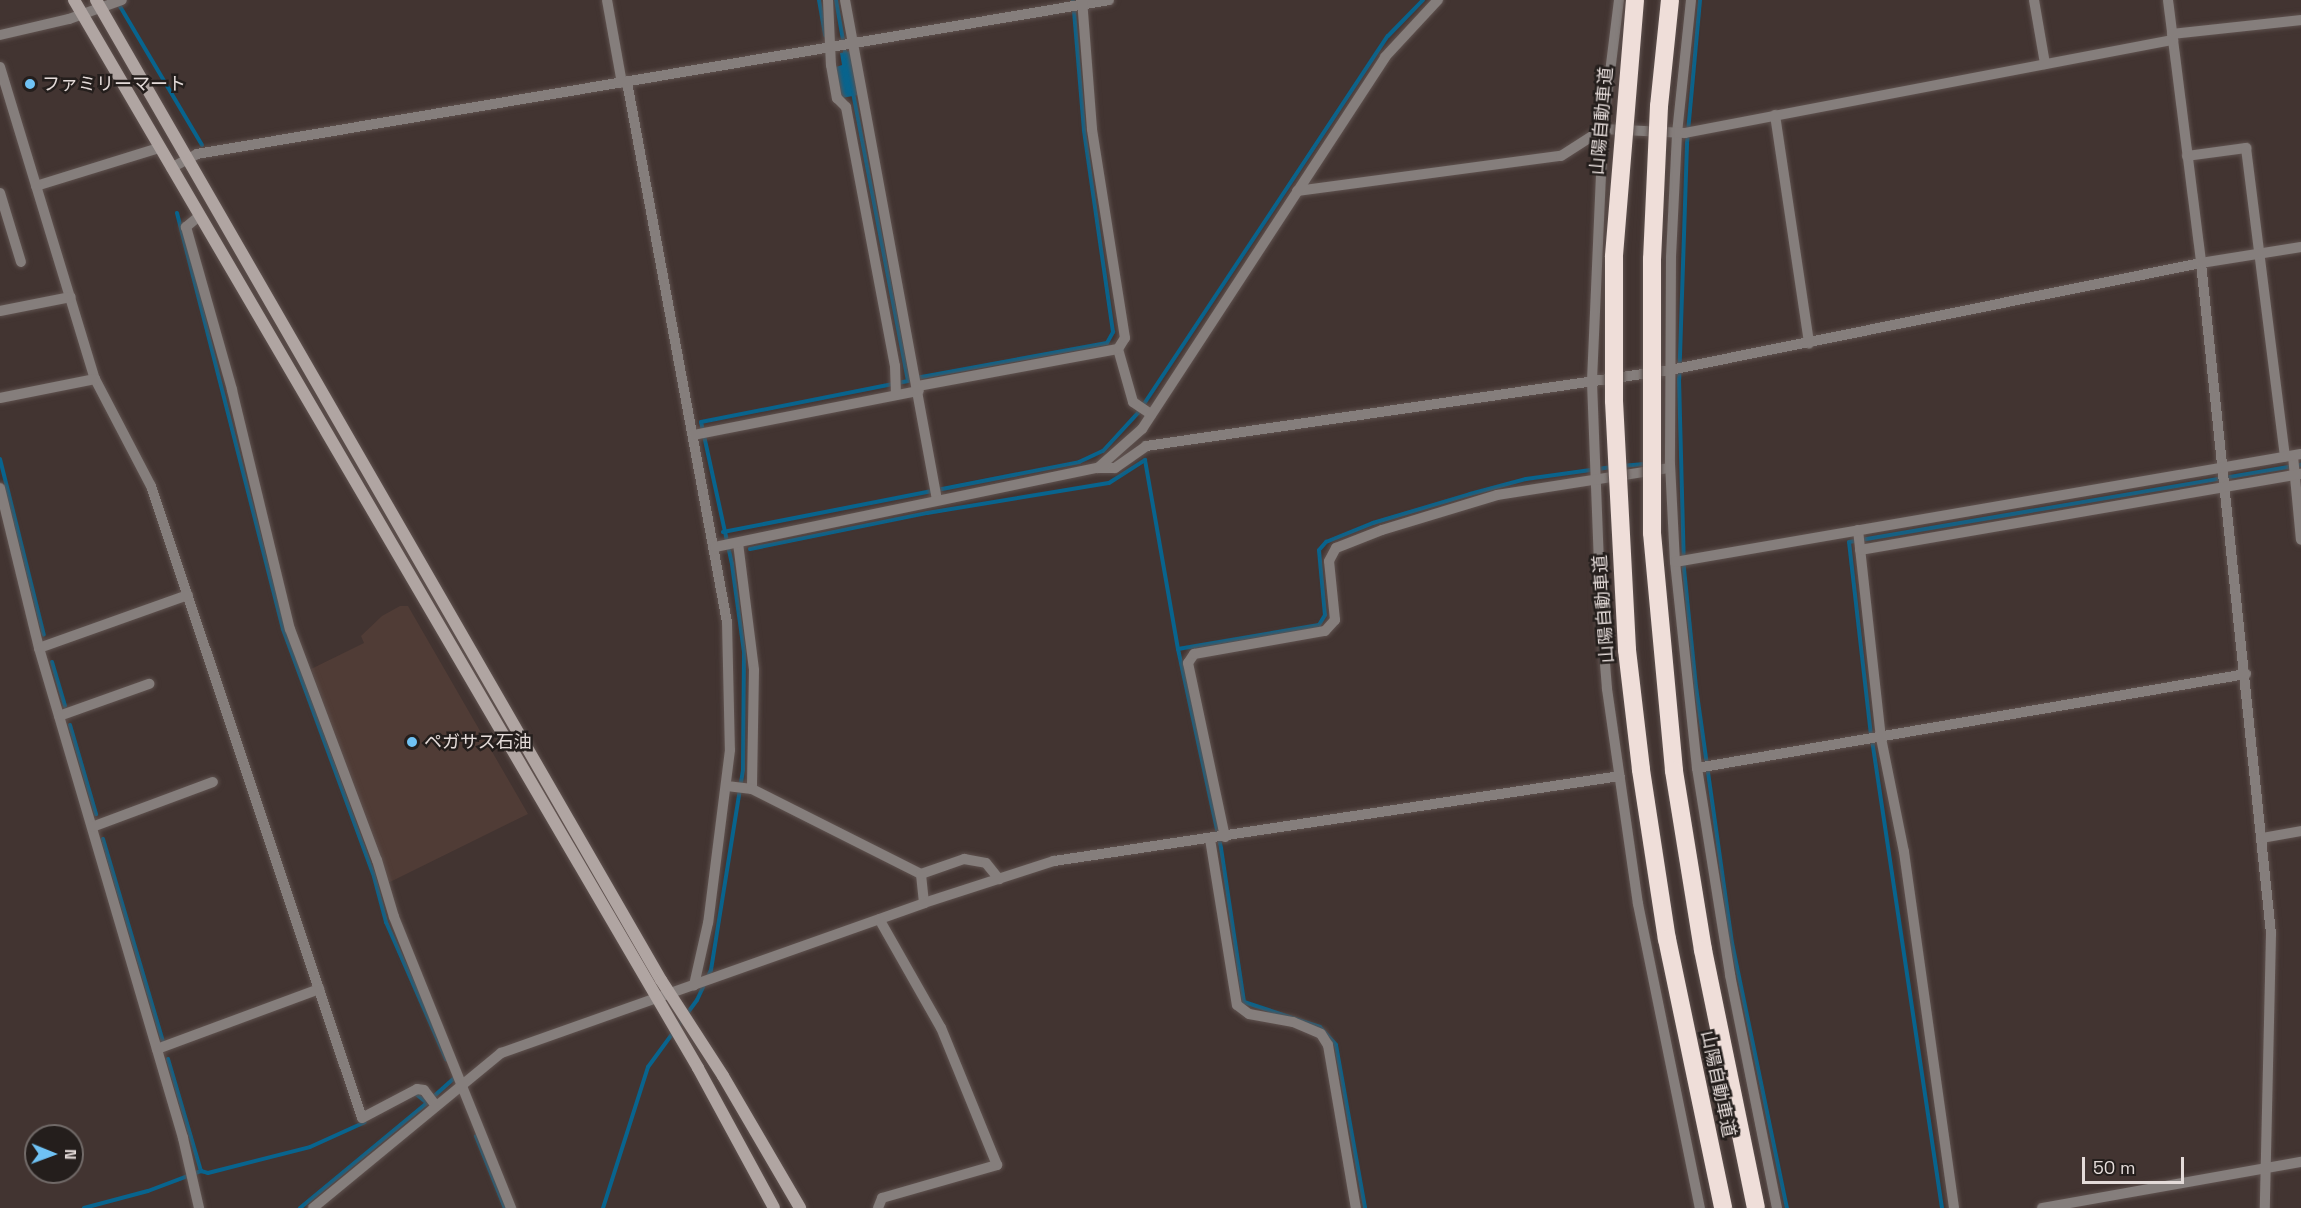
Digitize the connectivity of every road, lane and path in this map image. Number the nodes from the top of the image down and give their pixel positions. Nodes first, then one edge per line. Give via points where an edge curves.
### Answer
1 (74, 0) edge
2 (607, 0) edge
3 (828, 0) edge
4 (845, 0) edge
5 (1109, 0) edge
6 (1438, 0) edge
7 (1619, 0) edge
8 (1635, 0) edge
9 (1670, 0) edge
10 (1691, 0) edge
11 (2034, 0) edge
12 (2168, 0) edge
13 (120, 2) edge
14 (99, 4) edge
15 (1078, 4) edge
16 (83, 15) junction
17 (2301, 20) edge
18 (0, 35) edge
19 (2173, 37) junction
20 (843, 45) junction
21 (2045, 64) junction
22 (0, 67) edge
23 (625, 82) junction
24 (1775, 115) junction
25 (1603, 129) junction
26 (1684, 133) junction
27 (159, 148) junction
28 (2187, 156) junction
29 (187, 158) junction
30 (171, 168) junction
31 (36, 186) junction
32 (1297, 191) junction
33 (0, 193) edge
34 (198, 217) junction
35 (4, 220) edge
36 (2301, 247) edge
37 (2258, 255) junction
38 (21, 262) dead end
39 (2201, 263) junction
40 (71, 297) junction
41 (0, 311) edge
42 (1809, 343) junction
43 (1118, 350) junction
44 (1677, 369) junction
45 (95, 379) junction
46 (1592, 382) junction
47 (918, 383) junction
48 (895, 390) junction
49 (0, 398) edge
50 (1145, 410) junction
51 (701, 433) junction
52 (1670, 463) junction
53 (2295, 464) edge
54 (1098, 468) junction
55 (1595, 471) junction
56 (2223, 476) junction
57 (0, 488) edge
58 (935, 492) junction
59 (1859, 540) junction
60 (2301, 540) edge
61 (736, 543) junction
62 (717, 546) junction
63 (1681, 561) junction
64 (188, 595) junction
65 (39, 648) junction
66 (2246, 674) junction
67 (148, 684) dead end
68 (59, 716) junction
69 (1875, 739) junction
70 (1703, 767) junction
71 (1620, 776) junction
72 (213, 782) dead end
73 (730, 786) junction
74 (750, 789) junction
75 (92, 827) junction
76 (2301, 831) edge
77 (1218, 838) junction
78 (2262, 838) junction
79 (921, 874) junction
80 (999, 879) junction
81 (924, 903) junction
82 (879, 919) junction
83 (695, 985) junction
84 (320, 990) junction
85 (670, 993) junction
86 (655, 998) junction
87 (157, 1049) junction
88 (459, 1087) junction
89 (433, 1101) junction
90 (2301, 1162) edge
91 (2266, 1169) junction
92 (797, 1204) edge
93 (199, 1208) edge
94 (313, 1208) edge
95 (511, 1208) edge
96 (774, 1208) edge
97 (780, 1208) edge
98 (878, 1208) edge
99 (1356, 1208) edge
100 (1700, 1208) edge
101 (1723, 1208) edge
102 (1756, 1208) edge
103 (1777, 1208) edge
104 (1954, 1208) edge
105 (2042, 1208) edge
106 (2265, 1208) edge

1 - 16 street
2 - 23 street
3 - 20 street
4 - 20 street
5 - 15 street
6 - 32 street via 1385,57
7 - 25 street
8 - 101 highway, 山陽自動車道, bridge via 1614,257 1614,401 1627,650 1667,939
9 - 102 highway, 山陽自動車道, bridge via 1659,106 1652,259 1649,405 1654,556 1674,771 1703,950
10 - 26 street
11 - 21 street
12 - 19 street
13 - 14 street
14 - 16 street
14 - 29 street
15 - 20 street
15 - 43 street via 1092,129 1125,338
16 - 18 street
16 - 27 street
17 - 19 street
19 - 21 street
19 - 28 street
20 - 23 street
20 - 47 street
20 - 48 street via 831,66 837,98 846,107 895,366
21 - 24 street
22 - 31 street
23 - 29 street
23 - 51 street
24 - 26 street
24 - 42 street
25 - 26 street
25 - 32 street via 1561,156
25 - 46 street
26 - 44 street
27 - 30 street
27 - 31 street
28 - 37 street via 2246,148
28 - 39 street
29 - 30 street
29 - 85 street
30 - 34 street
31 - 40 street
32 - 50 street
33 - 35 street
34 - 86 street
34 - 88 street via 186,227 232,390 290,629
35 - 38 street
36 - 37 street
37 - 39 street
37 - 53 street
39 - 42 street
39 - 56 street
40 - 41 street
40 - 45 street
42 - 44 street
43 - 47 street
43 - 50 street via 1133,402
44 - 46 street
44 - 52 street
45 - 49 street
45 - 64 street via 143,465
46 - 54 street via 1146,446 1115,468
46 - 55 street
47 - 48 street
47 - 58 street
48 - 51 street
50 - 54 street via 1124,448
51 - 62 street
52 - 55 street
52 - 63 street
53 - 56 street
53 - 56 street
53 - 60 street
54 - 58 street
55 - 71 street via 1606,668
55 - 77 street via 1497,495 1336,548 1329,561 1335,620 1325,631 1194,654 1188,663
56 - 59 street
56 - 59 street
56 - 66 street
57 - 65 street
58 - 61 street
59 - 63 street
59 - 69 street
61 - 62 street
61 - 74 street via 754,670
62 - 73 street via 730,665
63 - 70 street
64 - 65 street
64 - 84 street
65 - 68 street
66 - 69 street
66 - 78 street
67 - 68 street
68 - 75 street
69 - 70 street
69 - 104 street via 1904,852
70 - 103 street via 1732,986
71 - 77 street
71 - 100 street via 1641,916
72 - 75 street
73 - 74 street
73 - 83 street
74 - 79 street
75 - 87 street
76 - 78 street
77 - 80 street via 1054,861
77 - 99 street via 1237,1005 1249,1014 1293,1022 1321,1034 1328,1045
78 - 91 street via 2271,934
79 - 80 street via 964,859 986,863
79 - 81 street
80 - 81 street
81 - 82 street
82 - 83 street
82 - 98 street via 941,1028 997,1165 882,1198
83 - 85 street
84 - 87 street
84 - 89 street via 362,1118 417,1089
85 - 86 street
85 - 92 street
86 - 88 street via 520,1044 501,1053
86 - 96 street
87 - 93 street
88 - 89 street
88 - 95 street
89 - 94 street
90 - 91 street
91 - 105 street
91 - 106 street
92 - 97 street

